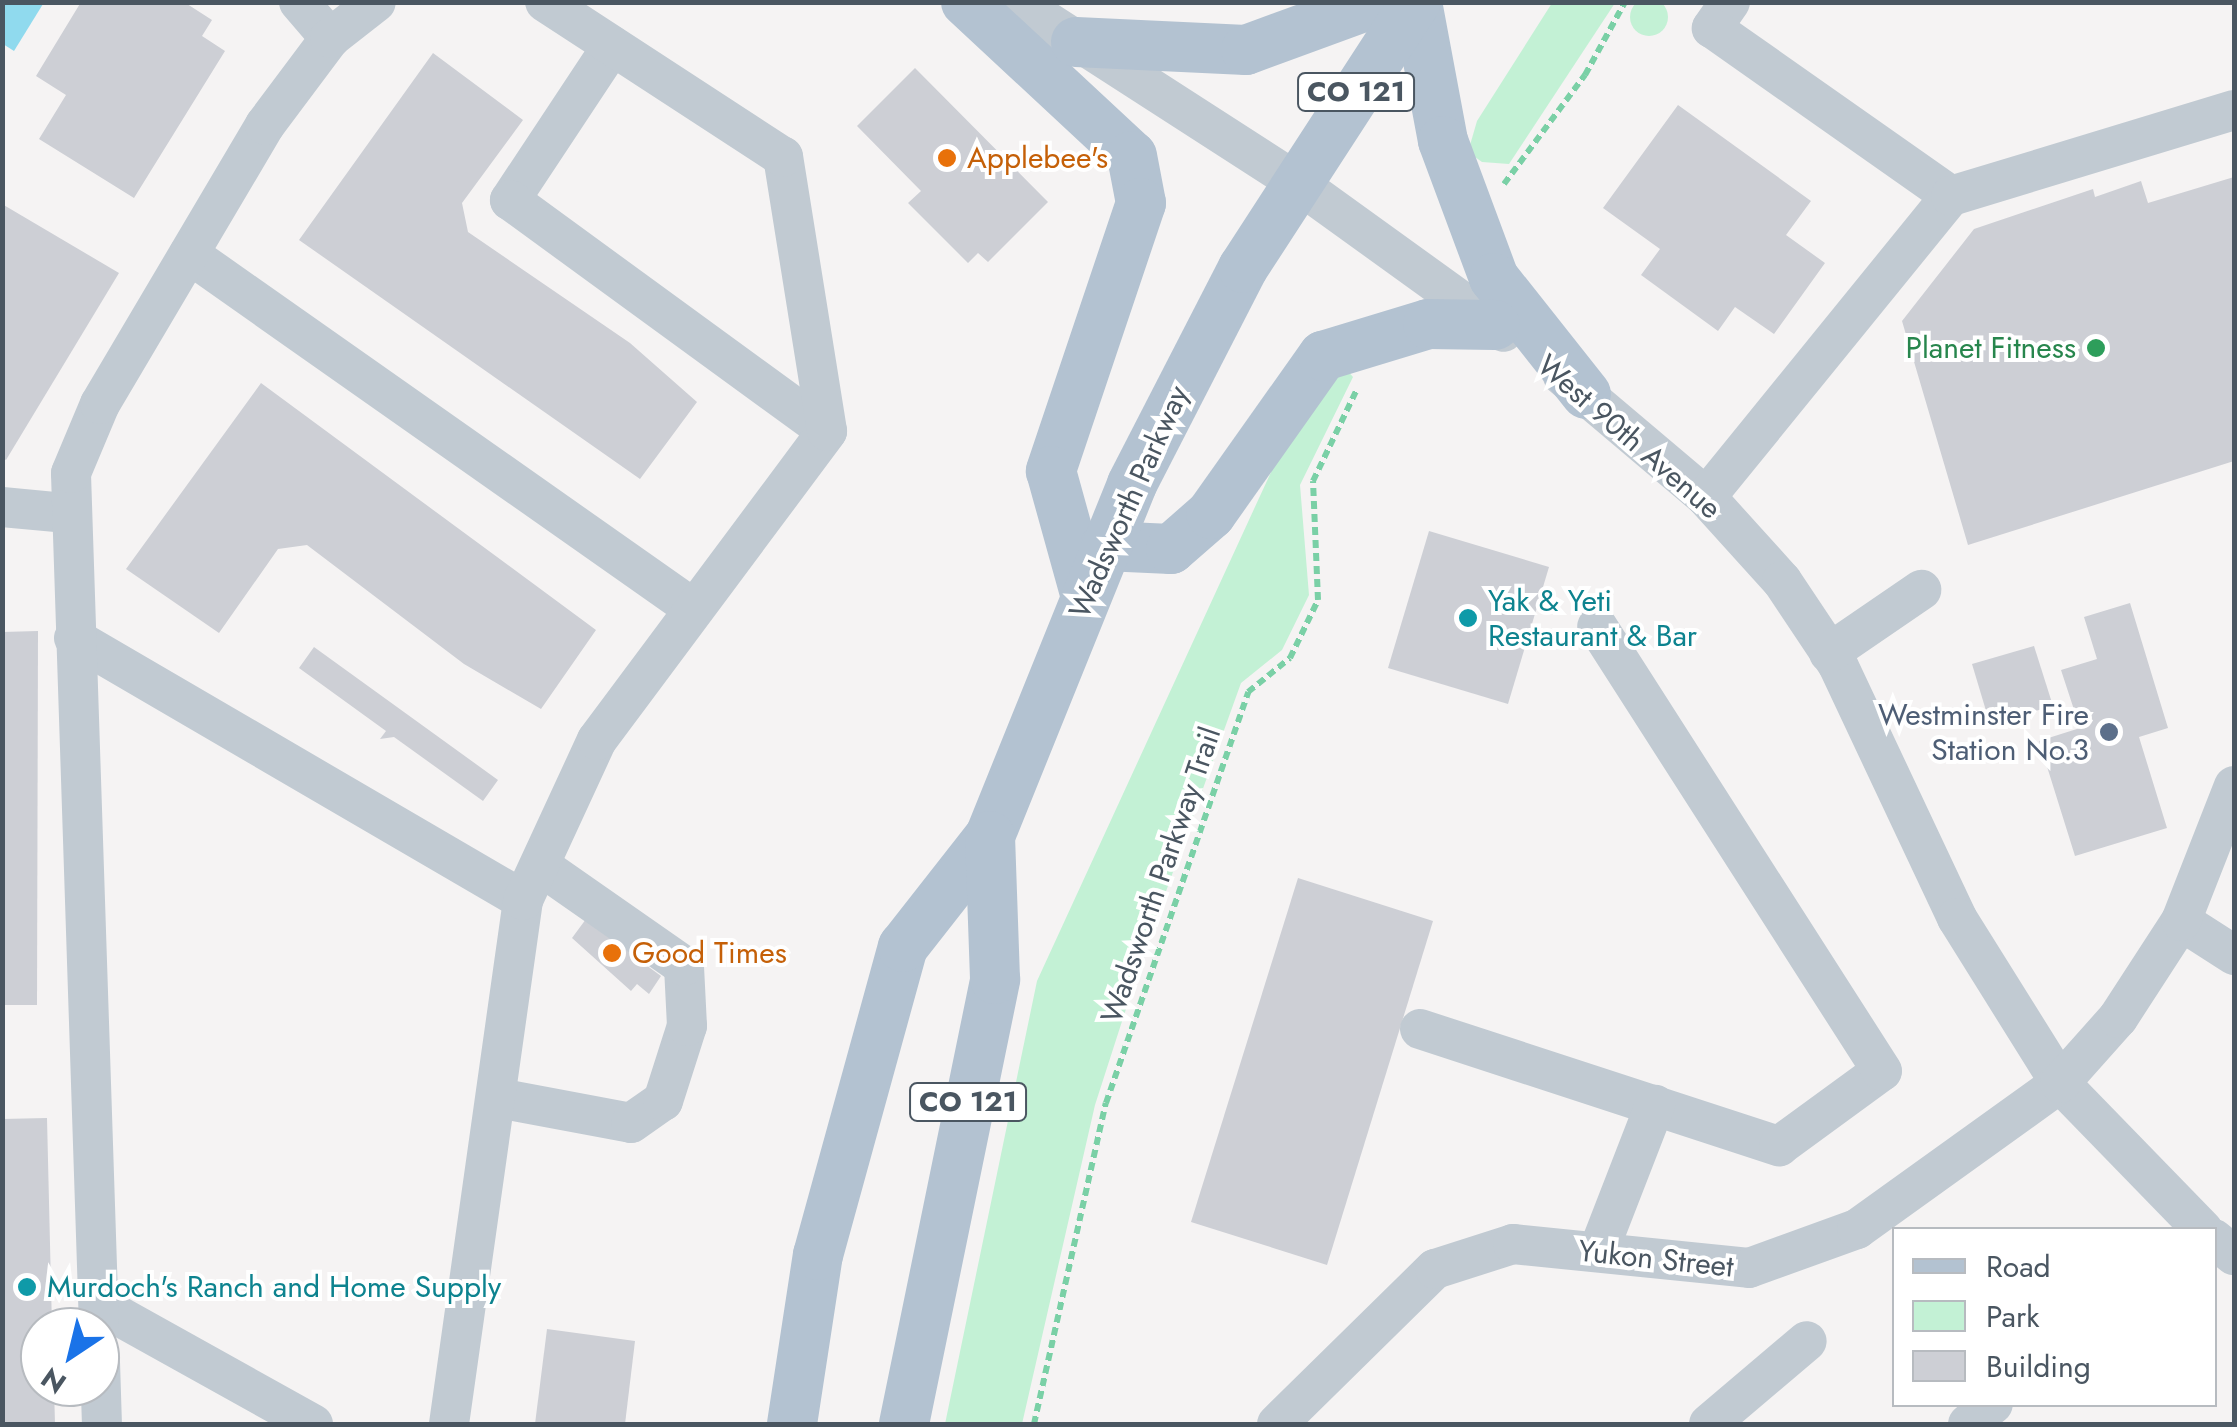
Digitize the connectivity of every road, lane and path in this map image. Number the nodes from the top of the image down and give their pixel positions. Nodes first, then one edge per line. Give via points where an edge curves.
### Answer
1 (299, 2) edge
2 (376, 2) edge
3 (545, 2) edge
4 (966, 2) edge
5 (1018, 2) edge
6 (1377, 2) edge
7 (1416, 2) edge
8 (1625, 2) edge
9 (1730, 2) edge
10 (330, 38) junction
11 (1076, 42) junction
12 (612, 46) junction
13 (2234, 110) edge
14 (1296, 182) junction
15 (1952, 196) junction
16 (1491, 201) dead end
17 (188, 254) junction
18 (1496, 326) junction
19 (1366, 370) dead end
20 (1586, 394) junction
21 (826, 430) junction
22 (1706, 498) junction
23 (2, 507) edge
24 (66, 513) junction
25 (1105, 546) junction
26 (1921, 590) dead end
27 (1085, 594) junction
28 (694, 609) junction
29 (1597, 626) dead end
30 (74, 638) junction
31 (1829, 653) junction
32 (2231, 798) edge
33 (990, 836) junction
34 (532, 884) junction
35 (2181, 921) junction
36 (2234, 956) edge
37 (1420, 1030) dead end
38 (2060, 1083) junction
39 (498, 1098) junction
40 (1656, 1105) junction
41 (2200, 1227) edge
42 (1598, 1252) junction
43 (99, 1307) edge
44 (120, 1327) edge
45 (1807, 1340) dead end
46 (1989, 1407) edge
47 (312, 1424) edge
48 (450, 1424) edge
49 (792, 1424) edge
50 (904, 1424) edge
51 (1034, 1424) edge
52 (1277, 1424) edge
53 (1710, 1424) edge
54 (1968, 1424) edge

1 - 10 street
2 - 10 street
3 - 12 street
4 - 27 main road via 1132,156 1141,203 1051,472
5 - 11 street, West 90th Avenue
6 - 11 main road via 1246,50
7 - 14 main road, CO 121
7 - 20 main road via 1443,141 1494,278
8 - 16 path via 1585,75
9 - 15 street via 1712,28
10 - 17 street
11 - 14 street, West 90th Avenue
12 - 21 street via 783,157
12 - 21 street via 510,200
13 - 15 street
14 - 18 street, West 90th Avenue
14 - 25 main road, Wadsworth Parkway / CO 121 via 1177,392
15 - 22 street
17 - 24 street via 100,404
17 - 28 street
18 - 20 street, West 90th Avenue
18 - 25 main road via 1428,324 1323,356 1210,514 1171,549
19 - 51 path, Wadsworth Parkway Trail via 1313,481 1318,600 1290,658 1248,692 1106,1103
20 - 22 street, West 90th Avenue
21 - 28 street
22 - 31 street, West 90th Avenue via 1782,581
23 - 24 street
24 - 30 street
25 - 27 main road, Wadsworth Parkway / CO 121
26 - 31 street
27 - 33 main road, Wadsworth Parkway / CO 121
28 - 34 street via 597,740
29 - 40 street via 1882,1070 1779,1146
30 - 34 street
30 - 43 street
31 - 38 street, West 90th Avenue via 1957,918
32 - 35 street, Yukon Street
33 - 49 main road, Wadsworth Parkway / CO 121 via 903,947 818,1255
33 - 50 main road, Wadsworth Parkway / CO 121 via 995,979
34 - 39 street
34 - 39 street via 684,966 686,1026 663,1100 631,1123
35 - 36 street
35 - 38 street, Yukon Street via 2118,1018
37 - 40 street
38 - 41 street, West 90th Avenue
38 - 42 street, Yukon Street via 1857,1229 1749,1268
39 - 48 street
40 - 42 street
42 - 52 street, Yukon Street via 1513,1244 1435,1269
44 - 47 street
45 - 53 street
46 - 54 street

